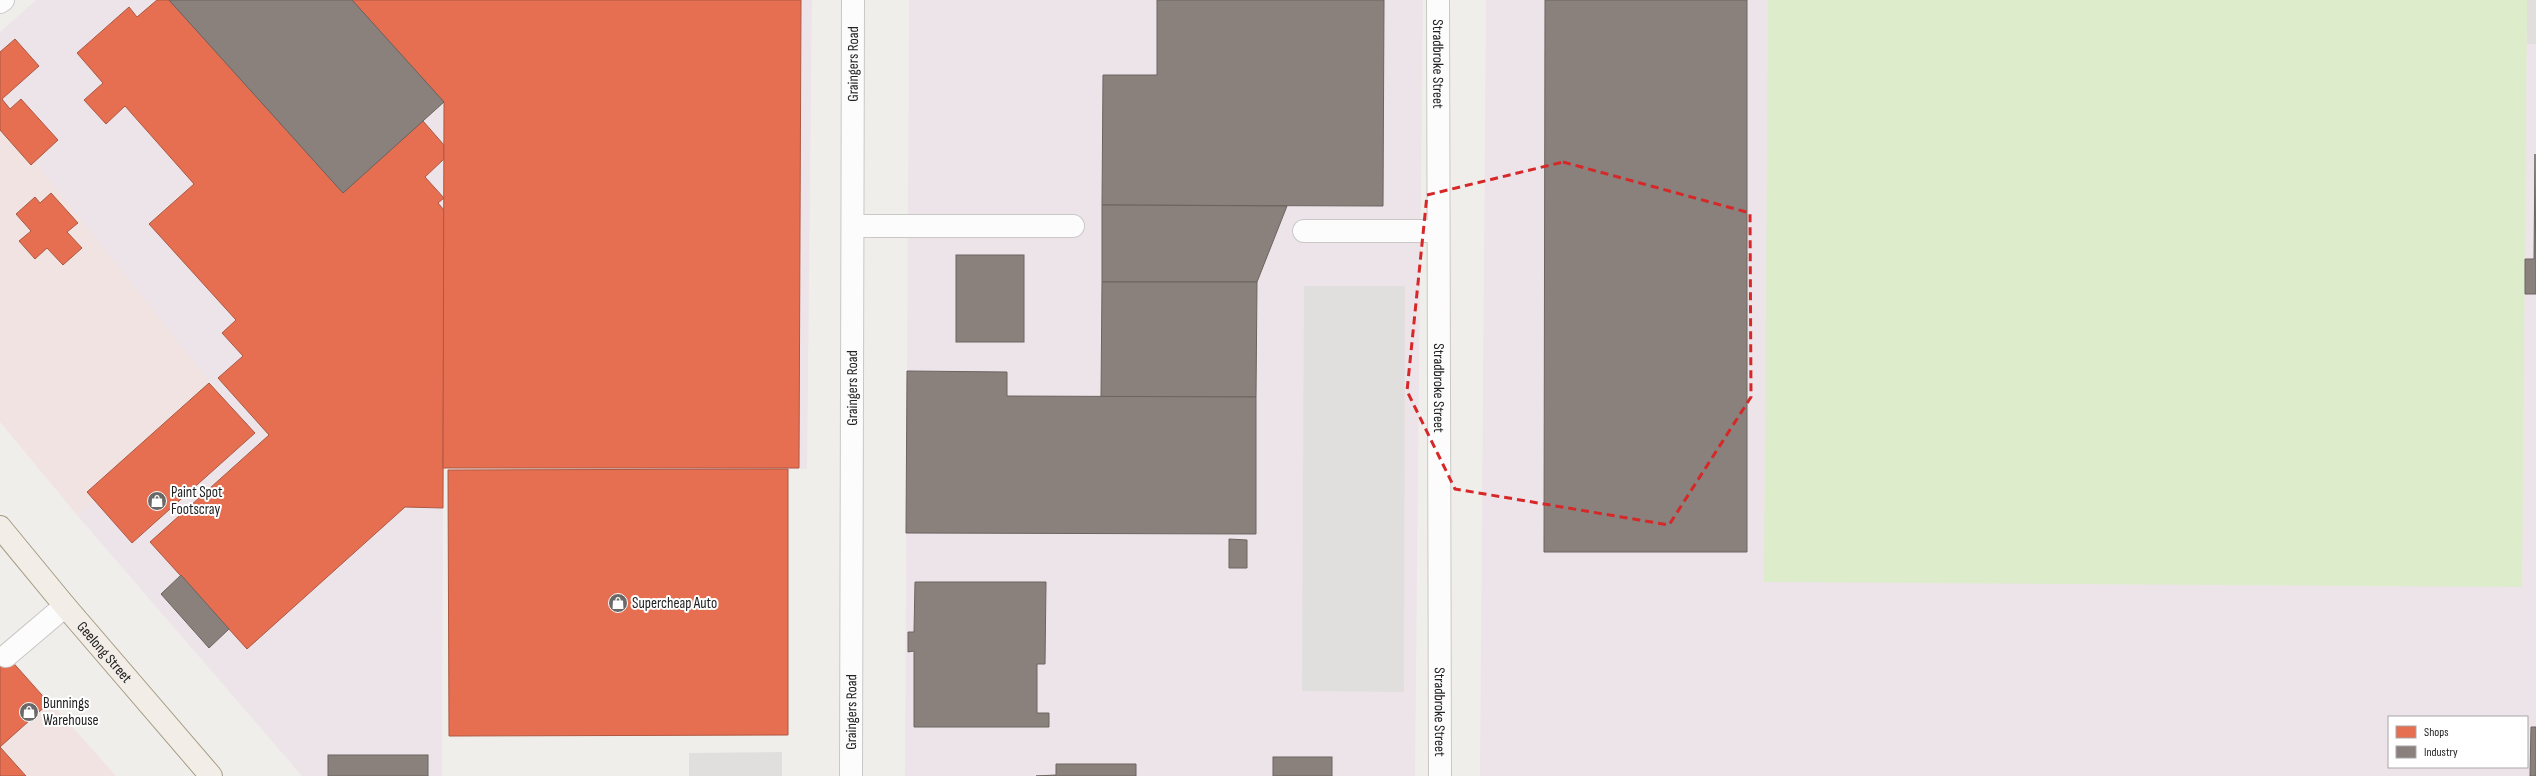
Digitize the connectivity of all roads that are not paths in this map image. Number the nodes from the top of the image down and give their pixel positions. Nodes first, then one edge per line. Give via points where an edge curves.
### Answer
1 (3, 0) edge
2 (854, 0) edge
3 (1438, 0) edge
4 (0, 2) edge
5 (853, 226) junction
6 (1073, 226) dead end
7 (1304, 231) dead end
8 (1438, 231) junction
9 (0, 527) edge
10 (64, 606) junction
11 (6, 656) dead end
12 (211, 776) edge
13 (851, 776) edge
14 (1440, 776) edge

1 - 4 street
2 - 5 street, Graingers Road
3 - 8 street, Stradbroke Street
5 - 6 street
5 - 13 street, Graingers Road
7 - 8 street
8 - 14 street, Stradbroke Street
9 - 10 main road, Geelong Street
10 - 11 street
10 - 12 main road, Geelong Street

